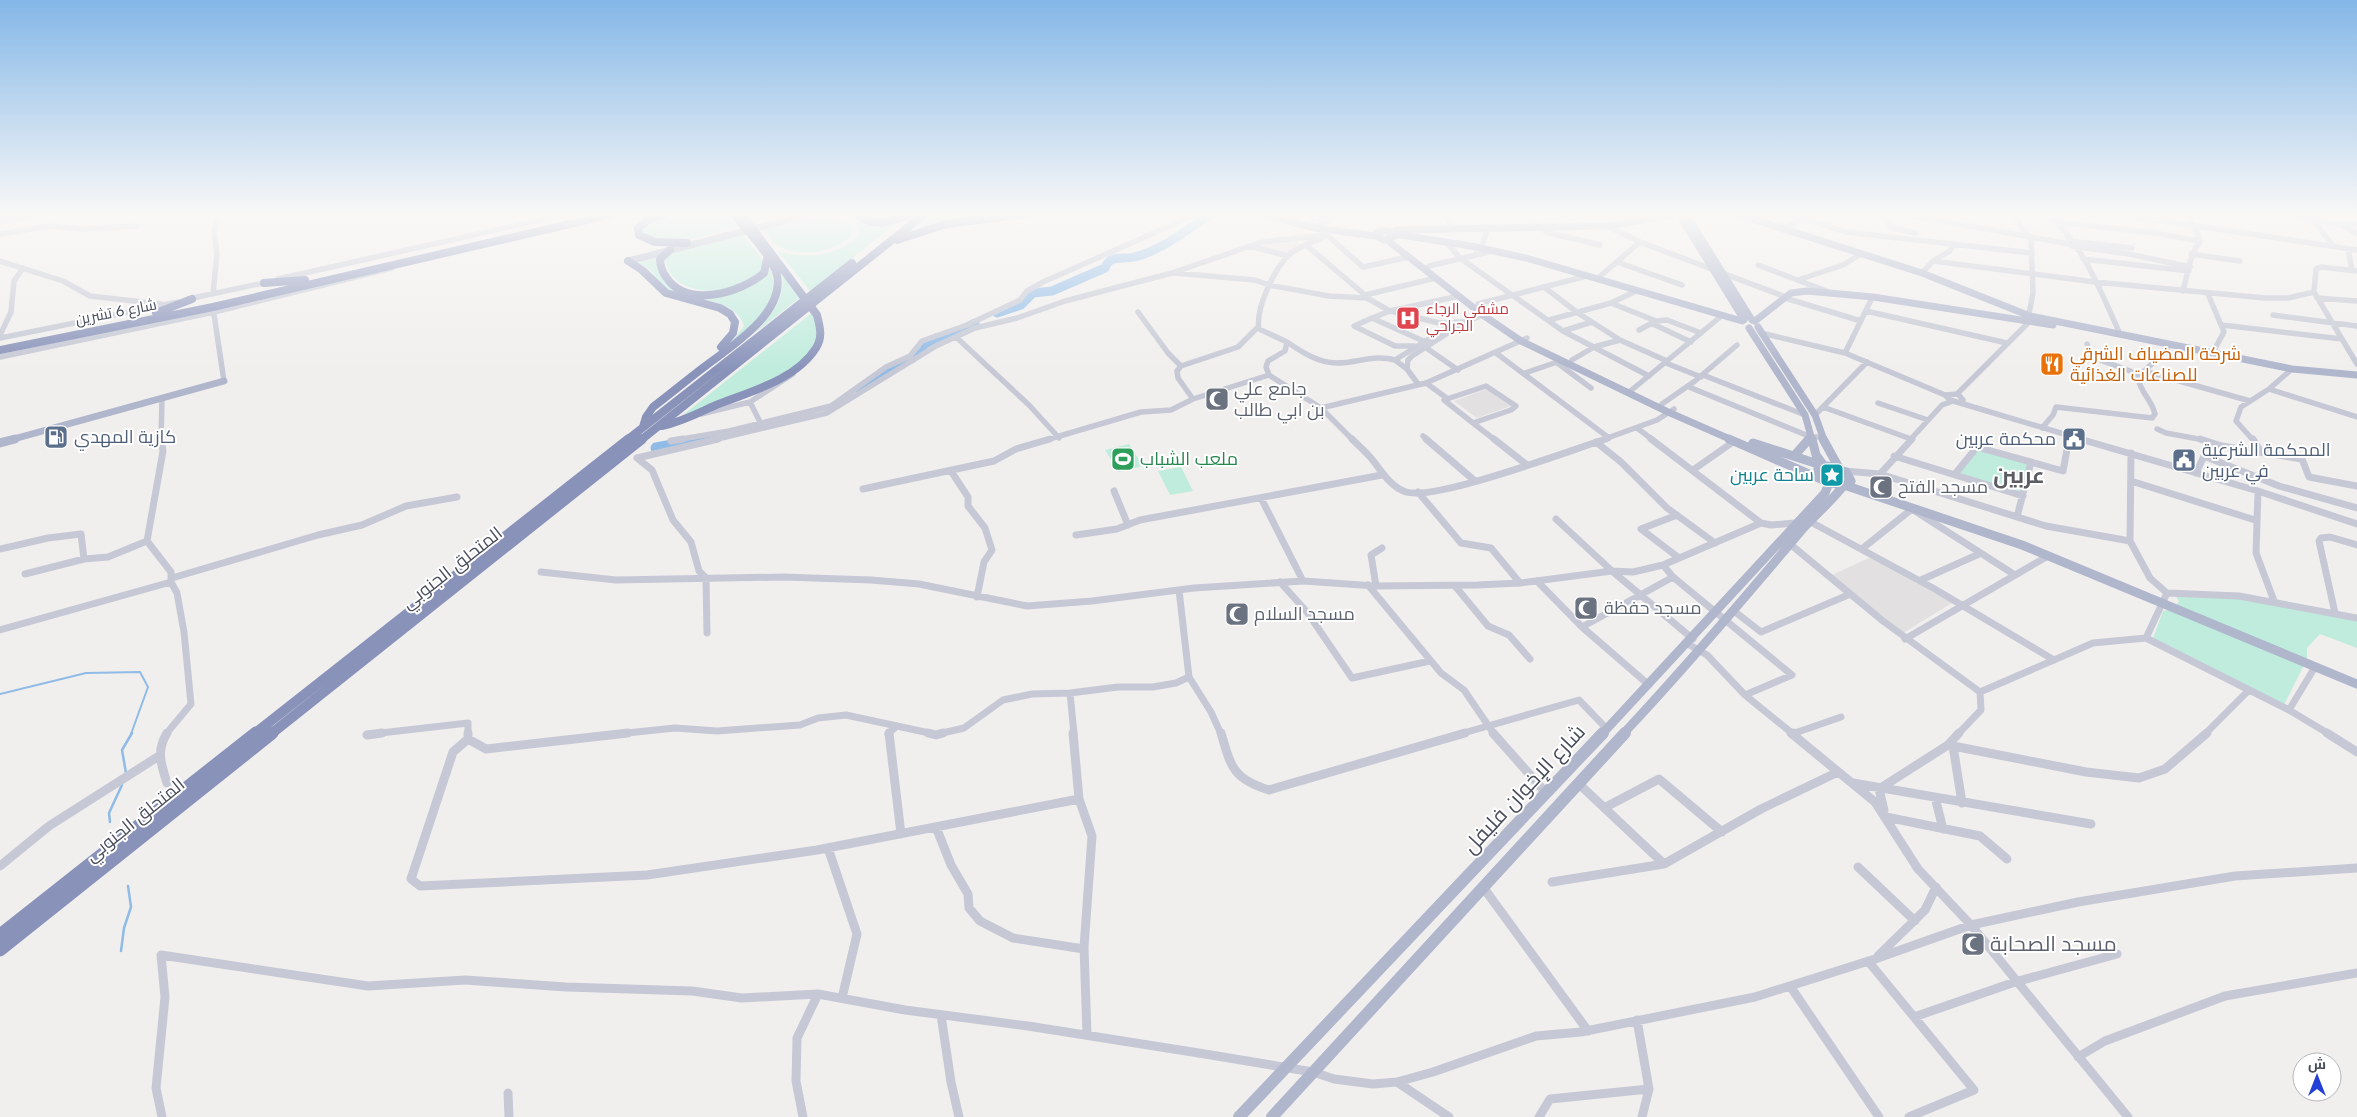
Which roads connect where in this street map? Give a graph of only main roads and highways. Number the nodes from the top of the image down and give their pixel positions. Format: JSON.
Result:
{"nodes":[{"id":1,"x":371,"y":265,"type":"edge"},
{"id":2,"x":397,"y":265,"type":"edge"},
{"id":3,"x":634,"y":265,"type":"edge"},
{"id":4,"x":660,"y":265,"type":"edge"},
{"id":5,"x":766,"y":265,"type":"edge"},
{"id":6,"x":772,"y":265,"type":"edge"},
{"id":7,"x":779,"y":265,"type":"edge"},
{"id":8,"x":854,"y":265,"type":"edge"},
{"id":9,"x":859,"y":265,"type":"edge"},
{"id":10,"x":1419,"y":265,"type":"edge"},
{"id":11,"x":1428,"y":265,"type":"edge"},
{"id":12,"x":1540,"y":265,"type":"edge"},
{"id":13,"x":1550,"y":265,"type":"edge"},
{"id":14,"x":1710,"y":265,"type":"edge"},
{"id":15,"x":1716,"y":265,"type":"edge"},
{"id":16,"x":1897,"y":265,"type":"edge"},
{"id":17,"x":1594,"y":278,"type":"junction"},
{"id":18,"x":306,"y":280,"type":"junction"},
{"id":19,"x":264,"y":283,"type":"road end"},
{"id":20,"x":822,"y":292,"type":"junction"},
{"id":21,"x":192,"y":298,"type":"road end"},
{"id":22,"x":156,"y":313,"type":"junction"},
{"id":23,"x":1750,"y":324,"type":"junction"},
{"id":24,"x":2090,"y":328,"type":"junction"},
{"id":25,"x":1524,"y":340,"type":"junction"},
{"id":26,"x":0,"y":344,"type":"edge"},
{"id":27,"x":0,"y":350,"type":"edge"},
{"id":28,"x":2357,"y":375,"type":"edge"},
{"id":29,"x":691,"y":377,"type":"junction"},
{"id":30,"x":224,"y":382,"type":"road end"},
{"id":31,"x":1631,"y":391,"type":"junction"},
{"id":32,"x":1666,"y":407,"type":"junction"},
{"id":33,"x":649,"y":426,"type":"junction"},
{"id":34,"x":1811,"y":437,"type":"junction"},
{"id":35,"x":0,"y":443,"type":"edge"},
{"id":36,"x":1794,"y":456,"type":"junction"},
{"id":37,"x":1824,"y":466,"type":"junction"},
{"id":38,"x":1842,"y":469,"type":"junction"},
{"id":39,"x":1826,"y":481,"type":"junction"},
{"id":40,"x":1844,"y":485,"type":"junction"},
{"id":41,"x":2357,"y":684,"type":"edge"},
{"id":42,"x":0,"y":935,"type":"edge"},
{"id":43,"x":0,"y":950,"type":"edge"},
{"id":44,"x":1239,"y":1117,"type":"edge"},
{"id":45,"x":1272,"y":1117,"type":"edge"}],
"edges":[{"from":1,"to":18,"type":"highway","name":"شارع 6 تشرين"},
{"from":2,"to":27,"type":"highway","name":"شارع 6 تشرين"},
{"from":3,"to":29,"type":"highway"},
{"from":4,"to":5,"type":"highway"},
{"from":6,"to":29,"type":"highway"},
{"from":7,"to":33,"type":"highway"},
{"from":8,"to":20,"type":"highway","name":"المتحلق الجنوبي"},
{"from":9,"to":20,"type":"highway","name":"المتحلق الجنوبي"},
{"from":10,"to":25,"type":"main road"},
{"from":11,"to":25,"type":"main road"},
{"from":12,"to":17,"type":"main road"},
{"from":13,"to":17,"type":"main road"},
{"from":14,"to":23,"type":"main road"},
{"from":15,"to":23,"type":"main road"},
{"from":16,"to":24,"type":"main road"},
{"from":17,"to":23,"type":"main road"},
{"from":17,"to":23,"type":"main road"},
{"from":18,"to":19,"type":"highway"},
{"from":18,"to":22,"type":"highway","name":"شارع 6 تشرين"},
{"from":20,"to":33,"type":"highway","name":"المتحلق الجنوبي"},
{"from":21,"to":22,"type":"highway"},
{"from":22,"to":26,"type":"highway","name":"شارع 6 تشرين"},
{"from":23,"to":24,"type":"main road"},
{"from":23,"to":34,"type":"main road"},
{"from":23,"to":38,"type":"main road"},
{"from":24,"to":28,"type":"main road"},
{"from":25,"to":31,"type":"main road"},
{"from":25,"to":31,"type":"main road"},
{"from":29,"to":33,"type":"highway"},
{"from":30,"to":35,"type":"main road"},
{"from":31,"to":32,"type":"main road"},
{"from":32,"to":36,"type":"main road"},
{"from":32,"to":39,"type":"main road"},
{"from":33,"to":42,"type":"highway","name":"المتحلق الجنوبي"},
{"from":33,"to":43,"type":"highway","name":"المتحلق الجنوبي"},
{"from":34,"to":36,"type":"main road"},
{"from":34,"to":37,"type":"main road"},
{"from":36,"to":37,"type":"main road"},
{"from":37,"to":38,"type":"main road"},
{"from":37,"to":39,"type":"main road"},
{"from":38,"to":40,"type":"main road"},
{"from":39,"to":40,"type":"main road"},
{"from":39,"to":44,"type":"main road","name":"شارع الإخوان فليفل"},
{"from":40,"to":41,"type":"main road"},
{"from":40,"to":45,"type":"main road","name":"شارع الإخوان فليفل"}]}
